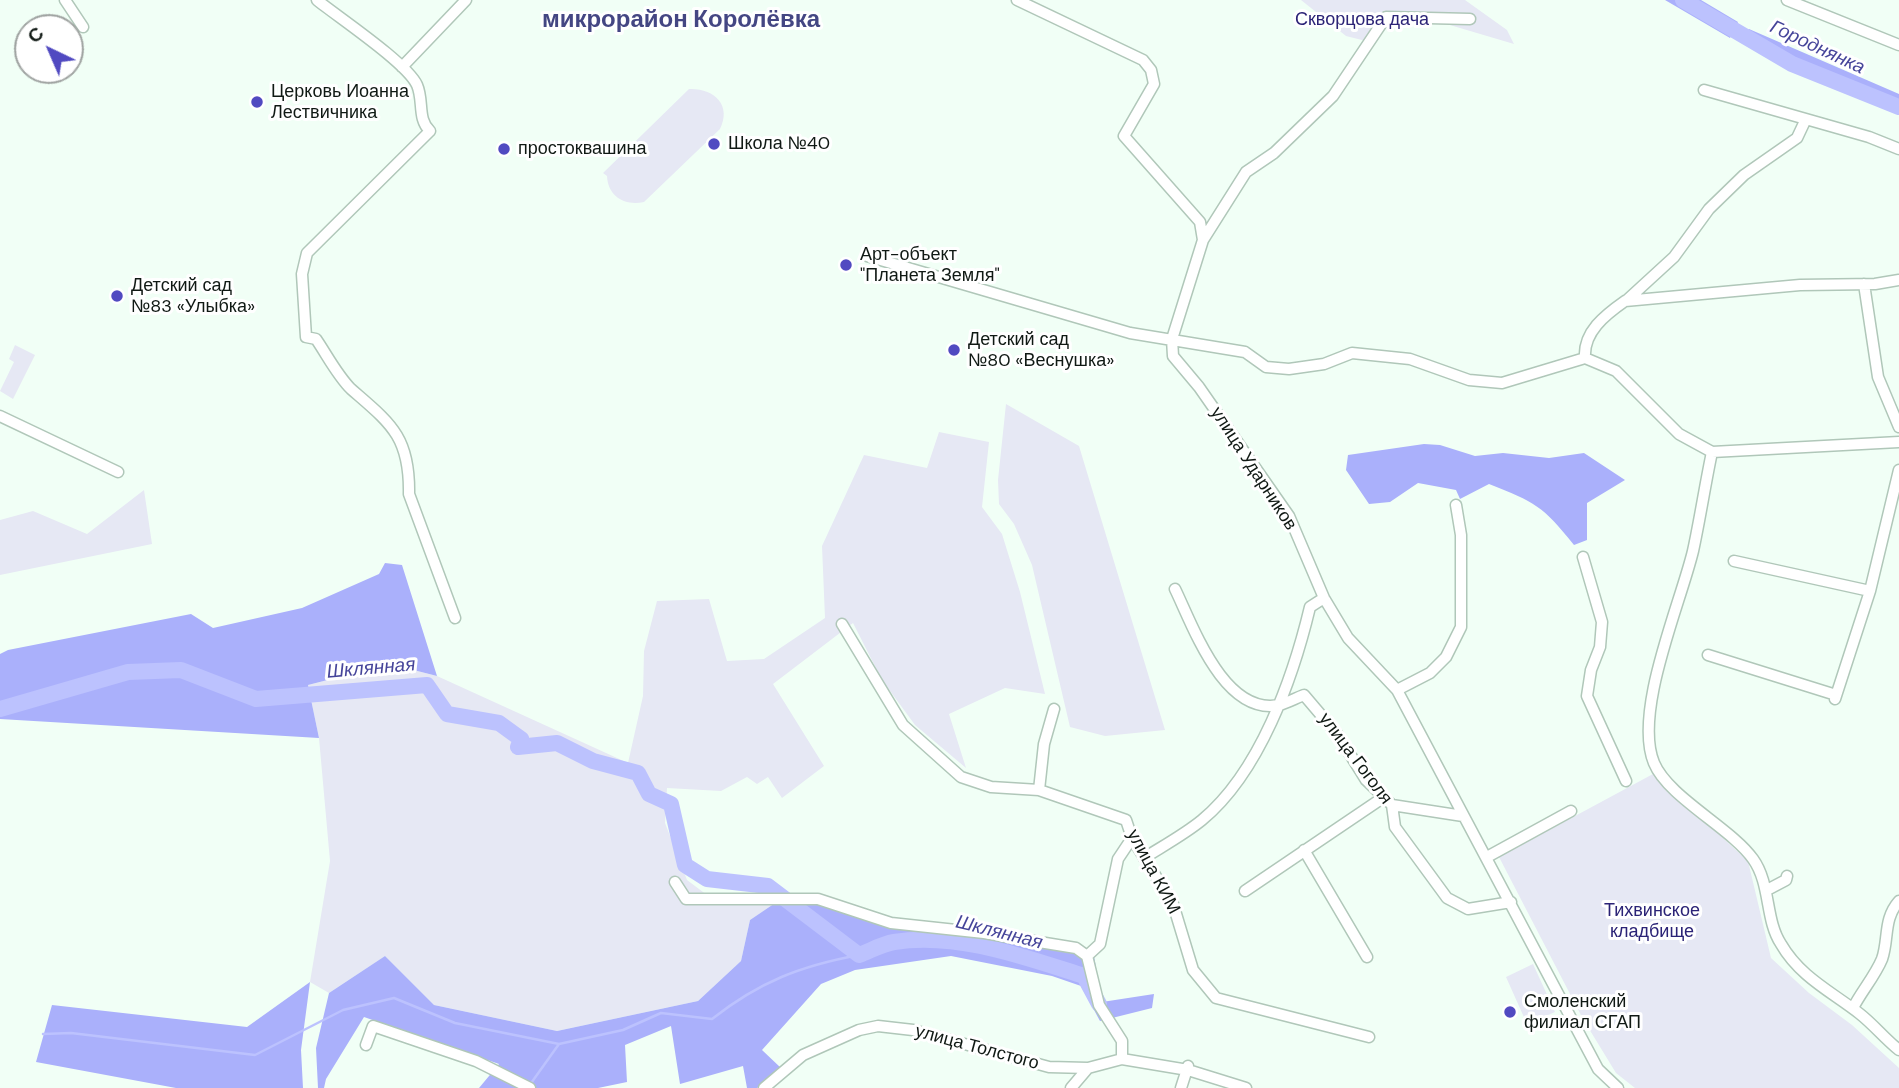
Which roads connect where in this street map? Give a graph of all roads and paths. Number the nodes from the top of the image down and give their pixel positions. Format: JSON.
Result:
{"nodes":[{"id":1,"x":317,"y":0,"type":"edge"},
{"id":2,"x":466,"y":0,"type":"edge"},
{"id":3,"x":1017,"y":0,"type":"edge"},
{"id":4,"x":1787,"y":0,"type":"edge"},
{"id":5,"x":1470,"y":19,"type":"dead end"},
{"id":6,"x":1899,"y":45,"type":"edge"},
{"id":7,"x":402,"y":67,"type":"junction"},
{"id":8,"x":1704,"y":90,"type":"dead end"},
{"id":9,"x":1805,"y":121,"type":"junction"},
{"id":10,"x":1899,"y":149,"type":"edge"},
{"id":11,"x":1203,"y":240,"type":"junction"},
{"id":12,"x":867,"y":256,"type":"dead end"},
{"id":13,"x":1899,"y":280,"type":"edge"},
{"id":14,"x":1864,"y":284,"type":"junction"},
{"id":15,"x":1625,"y":301,"type":"junction"},
{"id":16,"x":1172,"y":340,"type":"junction"},
{"id":17,"x":1585,"y":358,"type":"junction"},
{"id":18,"x":0,"y":416,"type":"edge"},
{"id":19,"x":1899,"y":427,"type":"edge"},
{"id":20,"x":1899,"y":442,"type":"edge"},
{"id":21,"x":1712,"y":452,"type":"junction"},
{"id":22,"x":1899,"y":470,"type":"edge"},
{"id":23,"x":118,"y":472,"type":"dead end"},
{"id":24,"x":1456,"y":505,"type":"dead end"},
{"id":25,"x":1583,"y":557,"type":"dead end"},
{"id":26,"x":1734,"y":561,"type":"dead end"},
{"id":27,"x":1175,"y":589,"type":"dead end"},
{"id":28,"x":1870,"y":591,"type":"junction"},
{"id":29,"x":1324,"y":598,"type":"junction"},
{"id":30,"x":455,"y":618,"type":"dead end"},
{"id":31,"x":842,"y":624,"type":"dead end"},
{"id":32,"x":1708,"y":656,"type":"dead end"},
{"id":33,"x":1397,"y":690,"type":"junction"},
{"id":34,"x":1278,"y":705,"type":"junction"},
{"id":35,"x":1054,"y":709,"type":"dead end"},
{"id":36,"x":1626,"y":780,"type":"dead end"},
{"id":37,"x":1039,"y":790,"type":"junction"},
{"id":38,"x":1384,"y":797,"type":"junction"},
{"id":39,"x":1392,"y":805,"type":"junction"},
{"id":40,"x":1571,"y":811,"type":"dead end"},
{"id":41,"x":1464,"y":816,"type":"junction"},
{"id":42,"x":1132,"y":838,"type":"junction"},
{"id":43,"x":1304,"y":850,"type":"junction"},
{"id":44,"x":1487,"y":857,"type":"junction"},
{"id":45,"x":1144,"y":858,"type":"junction"},
{"id":46,"x":1787,"y":876,"type":"dead end"},
{"id":47,"x":675,"y":882,"type":"dead end"},
{"id":48,"x":1767,"y":890,"type":"junction"},
{"id":49,"x":1245,"y":891,"type":"dead end"},
{"id":50,"x":1899,"y":901,"type":"edge"},
{"id":51,"x":1511,"y":902,"type":"junction"},
{"id":52,"x":1087,"y":956,"type":"junction"},
{"id":53,"x":1367,"y":957,"type":"dead end"},
{"id":54,"x":1853,"y":1008,"type":"junction"},
{"id":55,"x":1369,"y":1037,"type":"dead end"},
{"id":56,"x":366,"y":1045,"type":"dead end"},
{"id":57,"x":1899,"y":1050,"type":"edge"},
{"id":58,"x":1122,"y":1059,"type":"junction"},
{"id":59,"x":1088,"y":1068,"type":"junction"},
{"id":60,"x":1188,"y":1068,"type":"junction"},
{"id":61,"x":526,"y":1086,"type":"edge"},
{"id":62,"x":764,"y":1088,"type":"edge"},
{"id":63,"x":1071,"y":1088,"type":"edge"},
{"id":64,"x":1181,"y":1088,"type":"edge"},
{"id":65,"x":1246,"y":1088,"type":"edge"},
{"id":66,"x":1618,"y":1088,"type":"edge"}],
"edges":[{"from":1,"to":7,"type":"street"},
{"from":2,"to":7,"type":"street"},
{"from":3,"to":11,"type":"street"},
{"from":4,"to":6,"type":"street"},
{"from":5,"to":11,"type":"street"},
{"from":7,"to":30,"type":"street"},
{"from":8,"to":9,"type":"street"},
{"from":9,"to":10,"type":"street"},
{"from":9,"to":15,"type":"street"},
{"from":11,"to":16,"type":"street"},
{"from":12,"to":16,"type":"street"},
{"from":13,"to":14,"type":"street"},
{"from":14,"to":15,"type":"street"},
{"from":14,"to":19,"type":"street"},
{"from":15,"to":17,"type":"street"},
{"from":16,"to":17,"type":"street"},
{"from":16,"to":29,"type":"street","name":"улица Ударников"},
{"from":17,"to":21,"type":"street"},
{"from":18,"to":23,"type":"street"},
{"from":20,"to":21,"type":"street"},
{"from":21,"to":48,"type":"street"},
{"from":22,"to":28,"type":"street"},
{"from":24,"to":33,"type":"street"},
{"from":25,"to":36,"type":"street"},
{"from":26,"to":28,"type":"street"},
{"from":27,"to":34,"type":"street"},
{"from":28,"to":32,"type":"street"},
{"from":29,"to":33,"type":"street","name":"улица Ударников"},
{"from":29,"to":34,"type":"street"},
{"from":31,"to":37,"type":"street","name":"улица КИМ"},
{"from":33,"to":41,"type":"street","name":"улица Ударников"},
{"from":34,"to":38,"type":"street","name":"улица Гоголя"},
{"from":34,"to":45,"type":"street"},
{"from":35,"to":37,"type":"street"},
{"from":37,"to":42,"type":"street","name":"улица КИМ"},
{"from":38,"to":39,"type":"street","name":"улица Гоголя"},
{"from":38,"to":43,"type":"street"},
{"from":39,"to":41,"type":"street"},
{"from":39,"to":51,"type":"street","name":"улица Гоголя"},
{"from":40,"to":44,"type":"street"},
{"from":41,"to":44,"type":"street","name":"улица Ударников"},
{"from":42,"to":45,"type":"street","name":"улица КИМ"},
{"from":42,"to":52,"type":"street"},
{"from":43,"to":49,"type":"street"},
{"from":43,"to":53,"type":"street"},
{"from":44,"to":51,"type":"street","name":"улица Ударников"},
{"from":45,"to":55,"type":"street","name":"улица КИМ"},
{"from":46,"to":48,"type":"street"},
{"from":47,"to":52,"type":"street"},
{"from":48,"to":54,"type":"street"},
{"from":50,"to":54,"type":"street"},
{"from":51,"to":66,"type":"street","name":"улица Ударников"},
{"from":52,"to":58,"type":"street"},
{"from":54,"to":57,"type":"street"},
{"from":56,"to":61,"type":"street"},
{"from":58,"to":59,"type":"street","name":"улица Толстого"},
{"from":58,"to":60,"type":"street","name":"улица Толстого"},
{"from":59,"to":62,"type":"street","name":"улица Толстого"},
{"from":59,"to":63,"type":"street"},
{"from":60,"to":64,"type":"street"},
{"from":60,"to":65,"type":"street","name":"улица Толстого"}]}
